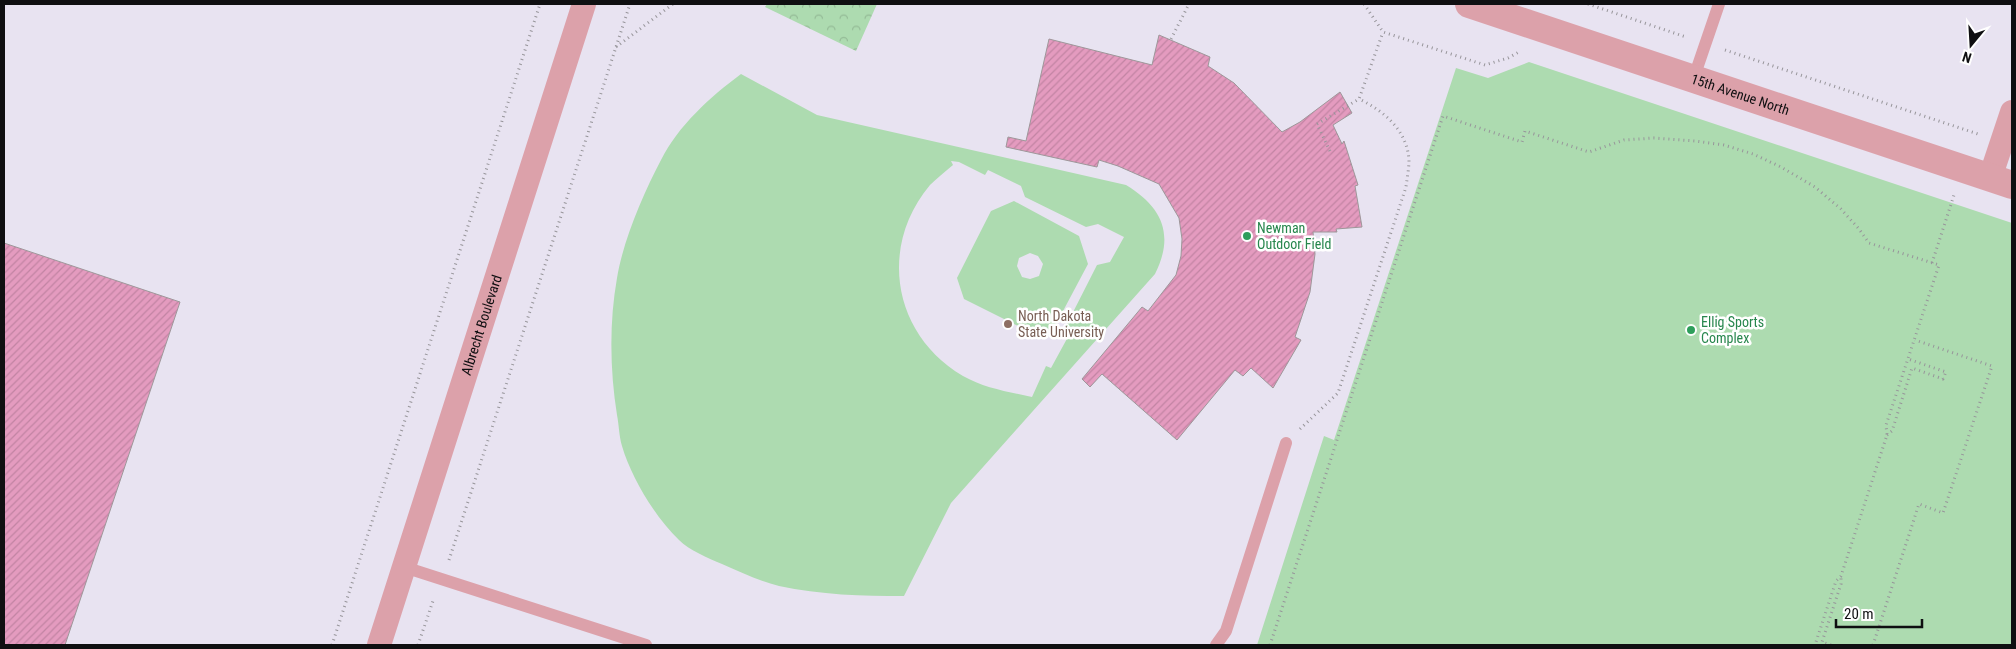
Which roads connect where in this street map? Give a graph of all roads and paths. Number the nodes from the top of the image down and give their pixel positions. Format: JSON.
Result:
{"nodes":[{"id":1,"x":540,"y":4,"type":"edge"},
{"id":2,"x":584,"y":4,"type":"edge"},
{"id":3,"x":630,"y":4,"type":"edge"},
{"id":4,"x":673,"y":4,"type":"edge"},
{"id":5,"x":1189,"y":4,"type":"edge"},
{"id":6,"x":1469,"y":4,"type":"edge"},
{"id":7,"x":1588,"y":4,"type":"edge"},
{"id":8,"x":1719,"y":4,"type":"edge"},
{"id":9,"x":1383,"y":32,"type":"dead end"},
{"id":10,"x":1171,"y":39,"type":"dead end"},
{"id":11,"x":1705,"y":43,"type":"junction"},
{"id":12,"x":616,"y":48,"type":"junction"},
{"id":13,"x":1693,"y":80,"type":"junction"},
{"id":14,"x":1359,"y":99,"type":"junction"},
{"id":15,"x":2012,"y":112,"type":"edge"},
{"id":16,"x":2002,"y":142,"type":"junction"},
{"id":17,"x":1330,"y":151,"type":"dead end"},
{"id":18,"x":2001,"y":182,"type":"edge"},
{"id":19,"x":1956,"y":190,"type":"dead end"},
{"id":20,"x":1932,"y":263,"type":"junction"},
{"id":21,"x":1914,"y":340,"type":"junction"},
{"id":22,"x":1908,"y":359,"type":"junction"},
{"id":23,"x":1886,"y":435,"type":"junction"},
{"id":24,"x":1286,"y":443,"type":"joint"},
{"id":25,"x":404,"y":568,"type":"junction"},
{"id":26,"x":1841,"y":576,"type":"junction"},
{"id":27,"x":442,"y":580,"type":"junction"},
{"id":28,"x":332,"y":645,"type":"edge"},
{"id":29,"x":379,"y":645,"type":"edge"},
{"id":30,"x":418,"y":645,"type":"edge"},
{"id":31,"x":646,"y":645,"type":"edge"},
{"id":32,"x":1216,"y":645,"type":"edge"},
{"id":33,"x":1270,"y":645,"type":"edge"},
{"id":34,"x":1815,"y":645,"type":"edge"},
{"id":35,"x":1831,"y":645,"type":"edge"},
{"id":36,"x":1873,"y":645,"type":"edge"}],
"edges":[{"from":1,"to":28,"type":"path"},
{"from":2,"to":25,"type":"street","name":"Albrecht Boulevard"},
{"from":3,"to":12,"type":"path"},
{"from":4,"to":12,"type":"path"},
{"from":5,"to":10,"type":"path"},
{"from":6,"to":13,"type":"street","name":"15th Avenue North"},
{"from":7,"to":11,"type":"path"},
{"from":8,"to":11,"type":"lane"},
{"from":9,"to":14,"type":"path"},
{"from":11,"to":13,"type":"lane"},
{"from":11,"to":16,"type":"path"},
{"from":12,"to":27,"type":"path"},
{"from":13,"to":18,"type":"street","name":"15th Avenue North"},
{"from":14,"to":17,"type":"path"},
{"from":14,"to":24,"type":"path"},
{"from":15,"to":16,"type":"street"},
{"from":16,"to":18,"type":"street"},
{"from":19,"to":20,"type":"path"},
{"from":20,"to":21,"type":"path"},
{"from":20,"to":33,"type":"path"},
{"from":21,"to":22,"type":"path"},
{"from":21,"to":36,"type":"path"},
{"from":22,"to":23,"type":"path"},
{"from":22,"to":23,"type":"path"},
{"from":23,"to":26,"type":"path"},
{"from":24,"to":32,"type":"lane"},
{"from":25,"to":27,"type":"lane"},
{"from":25,"to":29,"type":"street","name":"Albrecht Boulevard"},
{"from":26,"to":34,"type":"path"},
{"from":26,"to":35,"type":"path"},
{"from":27,"to":30,"type":"path"},
{"from":27,"to":31,"type":"lane"}]}
